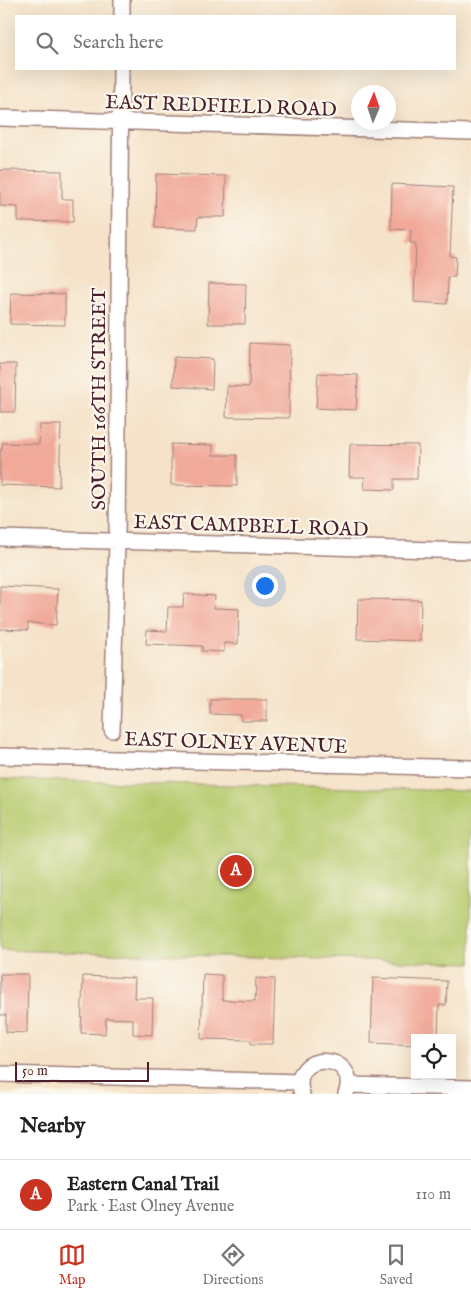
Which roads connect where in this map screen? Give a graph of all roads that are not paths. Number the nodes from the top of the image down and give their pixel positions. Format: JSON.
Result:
{"nodes":[{"id":1,"x":122,"y":0,"type":"edge"},
{"id":2,"x":122,"y":15,"type":"edge"},
{"id":3,"x":121,"y":70,"type":"edge"},
{"id":4,"x":0,"y":118,"type":"edge"},
{"id":5,"x":120,"y":121,"type":"junction"},
{"id":6,"x":471,"y":132,"type":"edge"},
{"id":7,"x":0,"y":538,"type":"edge"},
{"id":8,"x":117,"y":541,"type":"junction"},
{"id":9,"x":471,"y":551,"type":"edge"},
{"id":10,"x":112,"y":730,"type":"dead end"},
{"id":11,"x":0,"y":756,"type":"edge"},
{"id":12,"x":471,"y":768,"type":"edge"},
{"id":13,"x":0,"y":1074,"type":"edge"},
{"id":14,"x":301,"y":1088,"type":"edge"},
{"id":15,"x":471,"y":1088,"type":"edge"},
{"id":16,"x":347,"y":1089,"type":"edge"}],
"edges":[{"from":1,"to":2,"type":"street"},
{"from":3,"to":5,"type":"street","name":"SOUTH 166TH STREET"},
{"from":4,"to":5,"type":"street","name":"EAST REDFIELD ROAD"},
{"from":5,"to":6,"type":"street","name":"EAST REDFIELD ROAD"},
{"from":5,"to":8,"type":"street","name":"SOUTH 166TH STREET"},
{"from":7,"to":8,"type":"street","name":"EAST CAMPBELL ROAD"},
{"from":8,"to":9,"type":"street","name":"EAST CAMPBELL ROAD"},
{"from":8,"to":10,"type":"street","name":"SOUTH 166TH STREET"},
{"from":11,"to":12,"type":"street","name":"EAST OLNEY AVENUE"},
{"from":13,"to":14,"type":"street"},
{"from":14,"to":16,"type":"street"},
{"from":15,"to":16,"type":"street"}]}
